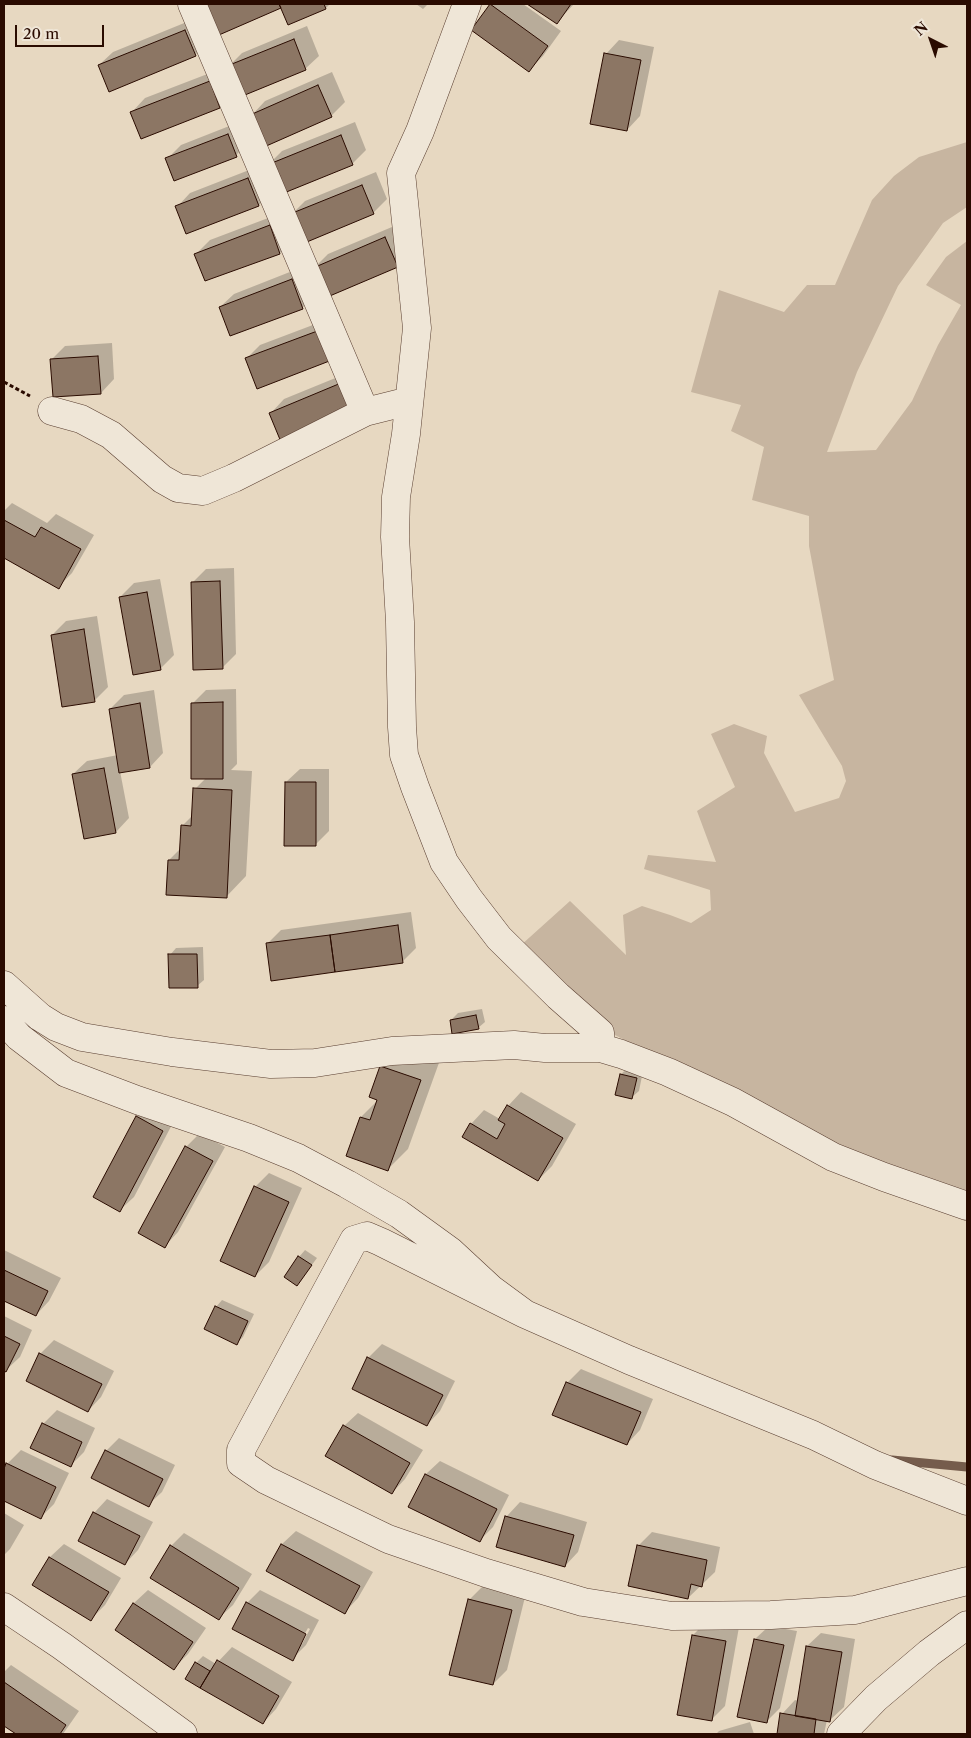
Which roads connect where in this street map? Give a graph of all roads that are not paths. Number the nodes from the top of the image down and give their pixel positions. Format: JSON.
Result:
{"nodes":[{"id":1,"x":192,"y":4,"type":"edge"},
{"id":2,"x":467,"y":4,"type":"edge"},
{"id":3,"x":408,"y":401,"type":"junction"},
{"id":4,"x":52,"y":410,"type":"dead end"},
{"id":5,"x":365,"y":412,"type":"junction"},
{"id":6,"x":4,"y":985,"type":"edge"},
{"id":7,"x":4,"y":1020,"type":"edge"},
{"id":8,"x":601,"y":1048,"type":"junction"},
{"id":9,"x":967,"y":1206,"type":"edge"},
{"id":10,"x":525,"y":1314,"type":"junction"},
{"id":11,"x":967,"y":1501,"type":"edge"},
{"id":12,"x":967,"y":1581,"type":"edge"},
{"id":13,"x":4,"y":1607,"type":"edge"},
{"id":14,"x":967,"y":1625,"type":"edge"},
{"id":15,"x":183,"y":1734,"type":"edge"},
{"id":16,"x":841,"y":1734,"type":"edge"}],
"edges":[{"from":1,"to":5,"type":"street"},
{"from":2,"to":3,"type":"street"},
{"from":3,"to":5,"type":"street"},
{"from":3,"to":8,"type":"street"},
{"from":4,"to":5,"type":"street"},
{"from":6,"to":8,"type":"street"},
{"from":7,"to":10,"type":"street"},
{"from":8,"to":9,"type":"street"},
{"from":10,"to":11,"type":"street"},
{"from":10,"to":12,"type":"street"},
{"from":13,"to":15,"type":"street"},
{"from":14,"to":16,"type":"street"}]}
